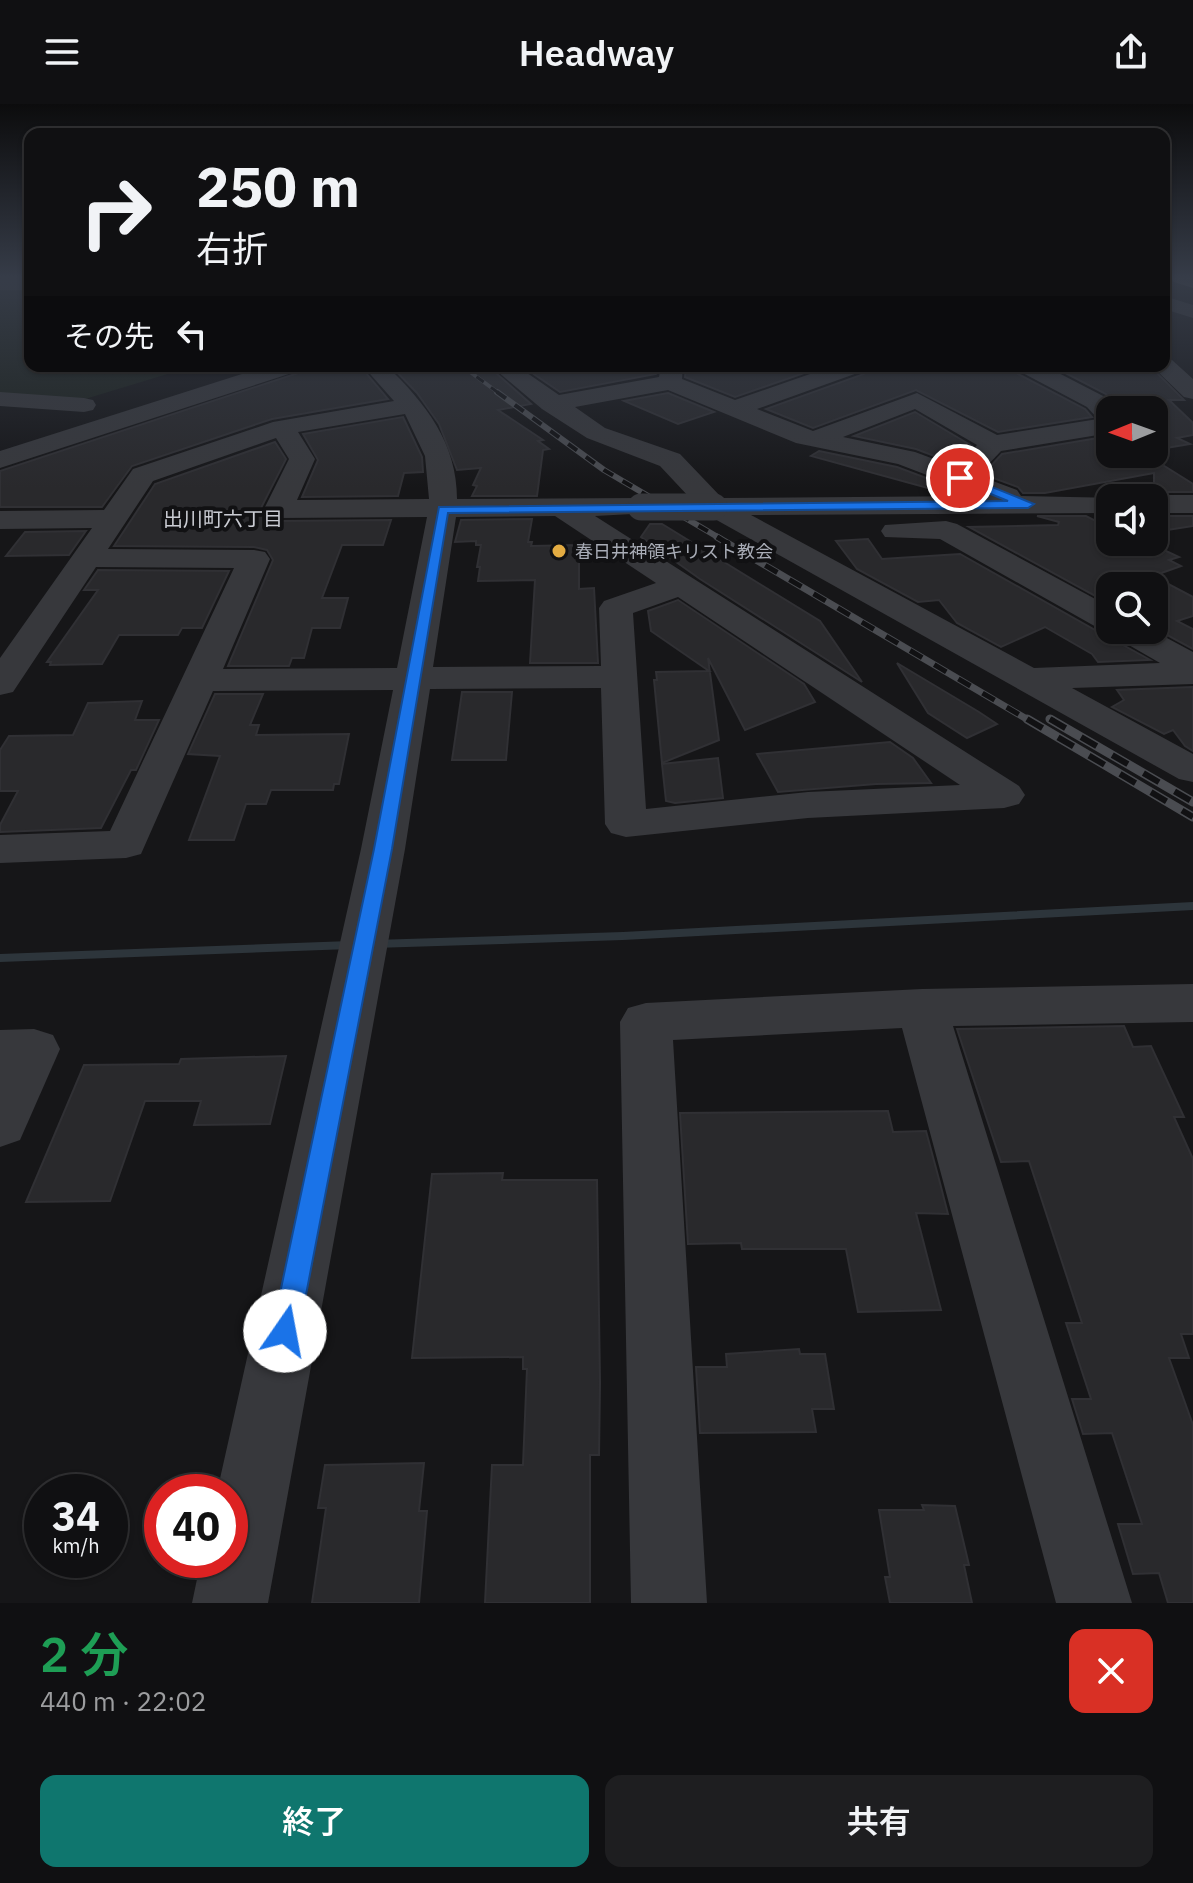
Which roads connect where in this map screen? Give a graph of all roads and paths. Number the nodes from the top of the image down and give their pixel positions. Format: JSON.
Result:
{"nodes":[{"id":1,"x":1193,"y":364,"type":"edge"},
{"id":2,"x":1170,"y":365,"type":"edge"},
{"id":3,"x":1170,"y":371,"type":"edge"},
{"id":4,"x":271,"y":372,"type":"edge"},
{"id":5,"x":380,"y":372,"type":"edge"},
{"id":6,"x":510,"y":372,"type":"edge"},
{"id":7,"x":838,"y":372,"type":"edge"},
{"id":8,"x":1038,"y":372,"type":"edge"},
{"id":9,"x":671,"y":374,"type":"edge"},
{"id":10,"x":1193,"y":392,"type":"edge"},
{"id":11,"x":113,"y":397,"type":"dead end"},
{"id":12,"x":0,"y":399,"type":"edge"},
{"id":13,"x":1096,"y":402,"type":"edge"},
{"id":14,"x":551,"y":404,"type":"junction"},
{"id":15,"x":84,"y":405,"type":"junction"},
{"id":16,"x":411,"y":406,"type":"junction"},
{"id":17,"x":735,"y":408,"type":"junction"},
{"id":18,"x":28,"y":425,"type":"dead end"},
{"id":19,"x":282,"y":427,"type":"junction"},
{"id":20,"x":1096,"y":427,"type":"edge"},
{"id":21,"x":815,"y":439,"type":"junction"},
{"id":22,"x":993,"y":444,"type":"junction"},
{"id":23,"x":0,"y":460,"type":"edge"},
{"id":24,"x":960,"y":478,"type":"junction"},
{"id":25,"x":1028,"y":504,"type":"junction"},
{"id":26,"x":1096,"y":504,"type":"edge"},
{"id":27,"x":1168,"y":504,"type":"edge"},
{"id":28,"x":1193,"y":504,"type":"edge"},
{"id":29,"x":714,"y":507,"type":"junction"},
{"id":30,"x":443,"y":509,"type":"junction"},
{"id":31,"x":564,"y":509,"type":"junction"},
{"id":32,"x":111,"y":519,"type":"junction"},
{"id":33,"x":0,"y":520,"type":"edge"},
{"id":34,"x":760,"y":532,"type":"junction"},
{"id":35,"x":84,"y":558,"type":"junction"},
{"id":36,"x":679,"y":586,"type":"junction"},
{"id":37,"x":1096,"y":613,"type":"edge"},
{"id":38,"x":1152,"y":644,"type":"edge"},
{"id":39,"x":1193,"y":667,"type":"edge"},
{"id":40,"x":1193,"y":673,"type":"edge"},
{"id":41,"x":617,"y":677,"type":"junction"},
{"id":42,"x":1029,"y":679,"type":"junction"},
{"id":43,"x":200,"y":680,"type":"junction"},
{"id":44,"x":412,"y":680,"type":"junction"},
{"id":45,"x":0,"y":684,"type":"edge"},
{"id":46,"x":1193,"y":770,"type":"edge"},
{"id":47,"x":0,"y":849,"type":"edge"},
{"id":48,"x":1193,"y":1003,"type":"edge"},
{"id":49,"x":922,"y":1008,"type":"junction"},
{"id":50,"x":0,"y":1050,"type":"edge"},
{"id":51,"x":0,"y":1124,"type":"edge"},
{"id":52,"x":230,"y":1603,"type":"edge"},
{"id":53,"x":669,"y":1603,"type":"edge"},
{"id":54,"x":1094,"y":1603,"type":"edge"}],
"edges":[{"from":1,"to":2,"type":"street"},
{"from":3,"to":10,"type":"street"},
{"from":4,"to":23,"type":"street"},
{"from":5,"to":16,"type":"street"},
{"from":6,"to":14,"type":"street"},
{"from":7,"to":17,"type":"street"},
{"from":8,"to":13,"type":"street"},
{"from":9,"to":14,"type":"street"},
{"from":9,"to":17,"type":"street"},
{"from":11,"to":15,"type":"street"},
{"from":12,"to":15,"type":"street"},
{"from":14,"to":29,"type":"street"},
{"from":15,"to":18,"type":"street"},
{"from":16,"to":19,"type":"street"},
{"from":16,"to":30,"type":"street"},
{"from":17,"to":21,"type":"street"},
{"from":19,"to":30,"type":"street"},
{"from":19,"to":32,"type":"street"},
{"from":20,"to":22,"type":"street"},
{"from":21,"to":22,"type":"street"},
{"from":21,"to":24,"type":"street"},
{"from":22,"to":24,"type":"street"},
{"from":24,"to":25,"type":"street"},
{"from":25,"to":26,"type":"street"},
{"from":25,"to":29,"type":"street"},
{"from":27,"to":28,"type":"street"},
{"from":29,"to":31,"type":"street","bridge":true},
{"from":29,"to":34,"type":"street"},
{"from":30,"to":31,"type":"street"},
{"from":30,"to":44,"type":"street"},
{"from":31,"to":36,"type":"street"},
{"from":32,"to":33,"type":"street"},
{"from":32,"to":35,"type":"street"},
{"from":34,"to":37,"type":"street"},
{"from":34,"to":42,"type":"street"},
{"from":35,"to":43,"type":"street"},
{"from":35,"to":45,"type":"street"},
{"from":36,"to":41,"type":"street"},
{"from":36,"to":41,"type":"street"},
{"from":38,"to":39,"type":"street"},
{"from":40,"to":42,"type":"street"},
{"from":41,"to":44,"type":"street"},
{"from":42,"to":46,"type":"street"},
{"from":43,"to":44,"type":"street"},
{"from":43,"to":47,"type":"street"},
{"from":44,"to":52,"type":"street"},
{"from":48,"to":49,"type":"street"},
{"from":49,"to":53,"type":"street"},
{"from":49,"to":54,"type":"street"},
{"from":50,"to":51,"type":"street"}]}
